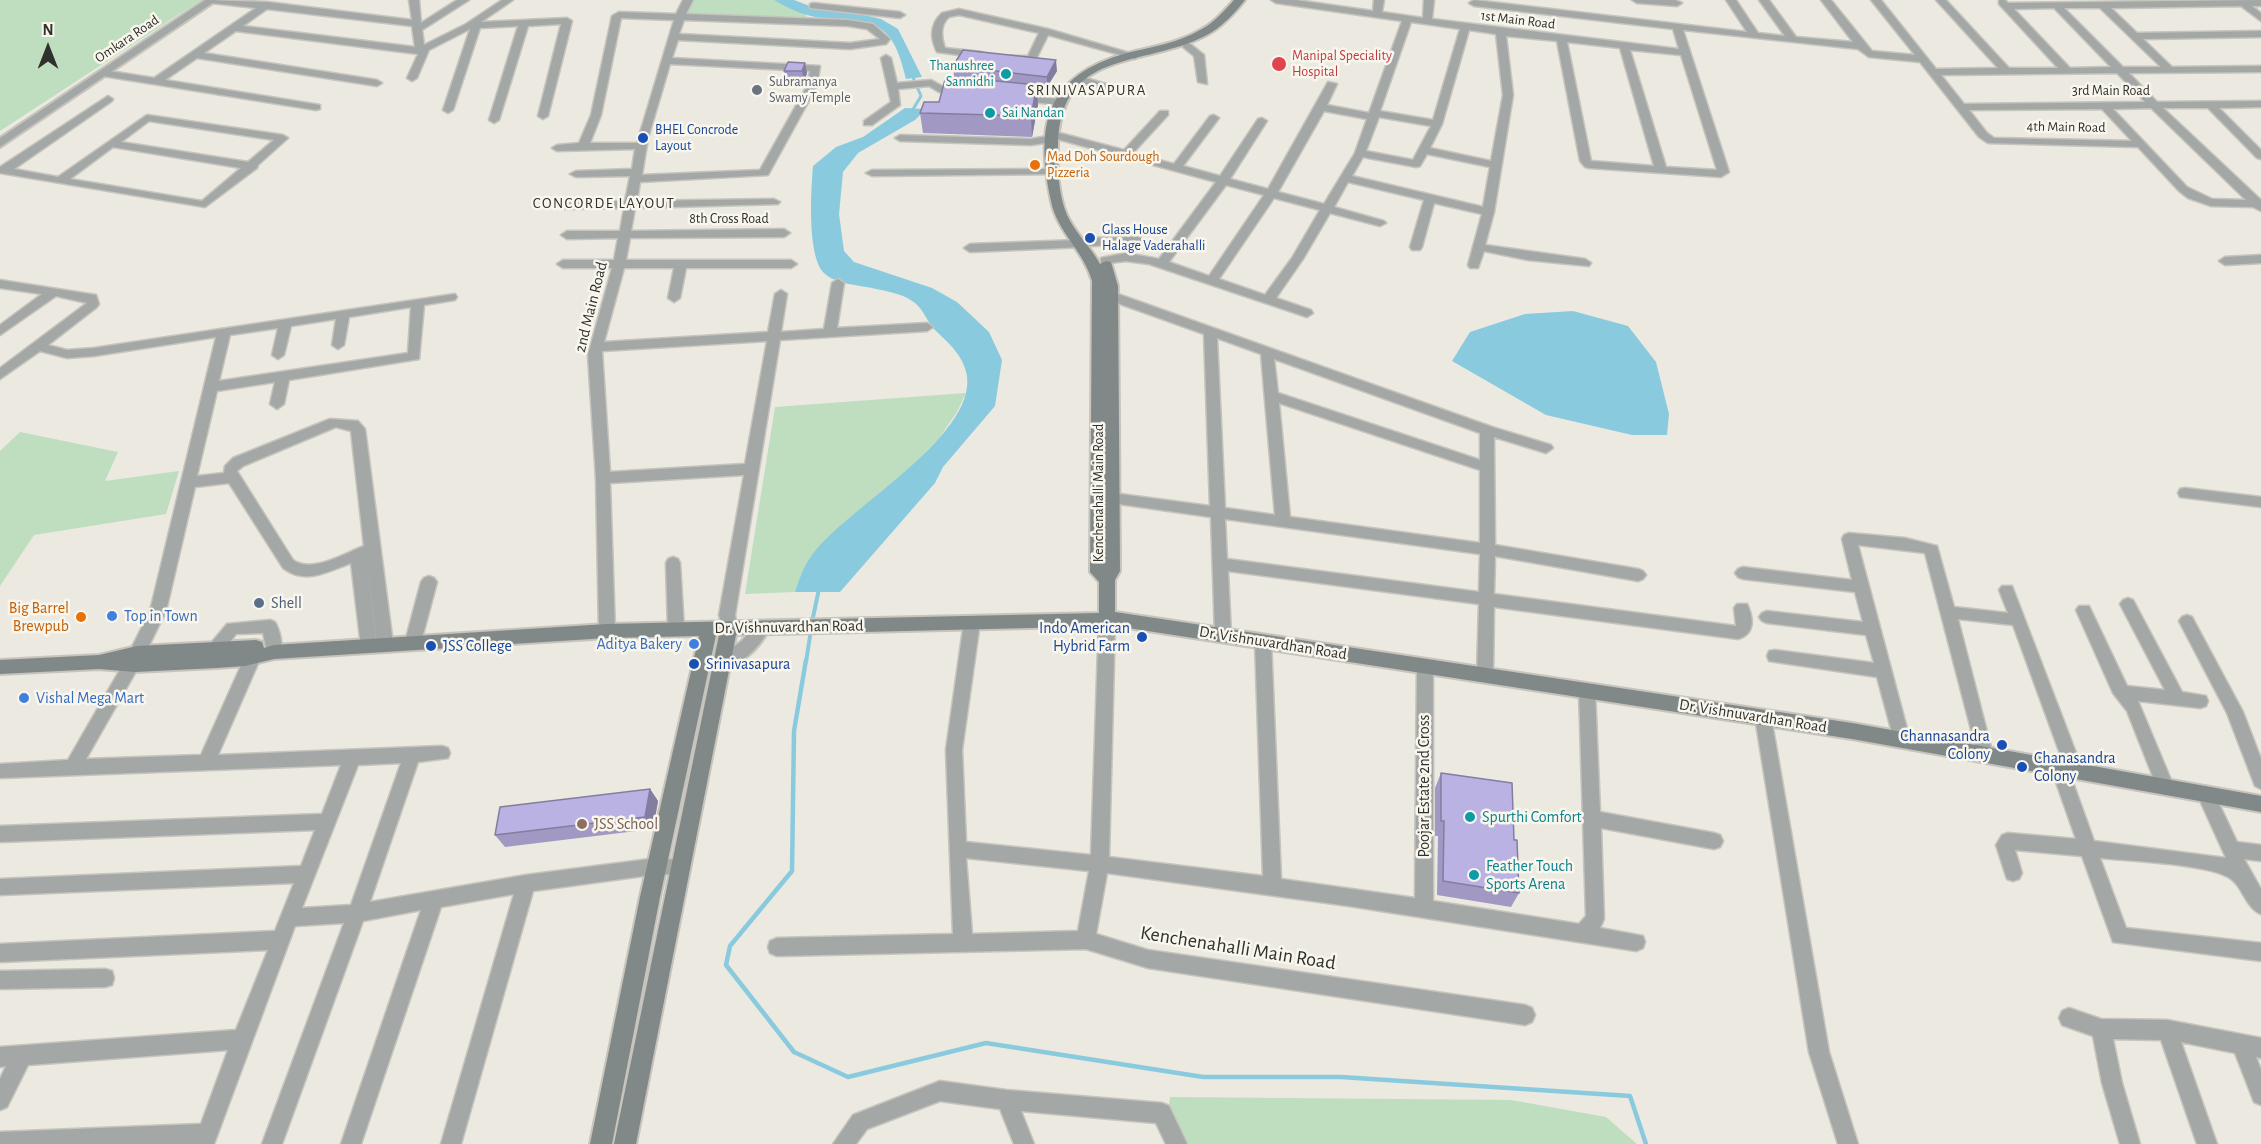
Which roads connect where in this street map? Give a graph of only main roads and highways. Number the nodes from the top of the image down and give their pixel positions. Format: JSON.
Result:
{"nodes":[{"id":1,"x":1240,"y":0,"type":"edge"},
{"id":2,"x":1250,"y":0,"type":"edge"},
{"id":3,"x":1056,"y":137,"type":"junction"},
{"id":4,"x":1085,"y":243,"type":"junction"},
{"id":5,"x":1105,"y":295,"type":"junction"},
{"id":6,"x":1107,"y":580,"type":"junction"},
{"id":7,"x":1107,"y":619,"type":"junction"},
{"id":8,"x":722,"y":625,"type":"junction"},
{"id":9,"x":254,"y":653,"type":"junction"},
{"id":10,"x":134,"y":660,"type":"junction"},
{"id":11,"x":0,"y":667,"type":"edge"},
{"id":12,"x":2261,"y":804,"type":"edge"},
{"id":13,"x":601,"y":1144,"type":"edge"},
{"id":14,"x":626,"y":1144,"type":"edge"}],
"edges":[{"from":1,"to":3,"type":"main road","name":"Kenchenahalli Main Road"},
{"from":2,"to":3,"type":"main road","name":"Kenchenahalli Main Road"},
{"from":3,"to":4,"type":"main road","name":"Kenchenahalli Main Road"},
{"from":3,"to":4,"type":"main road","name":"Kenchenahalli Main Road"},
{"from":4,"to":5,"type":"main road","name":"Kenchenahalli Main Road"},
{"from":4,"to":5,"type":"main road","name":"Kenchenahalli Main Road"},
{"from":5,"to":6,"type":"main road","name":"Kenchenahalli Main Road"},
{"from":5,"to":6,"type":"main road","name":"Kenchenahalli Main Road"},
{"from":6,"to":7,"type":"main road"},
{"from":7,"to":8,"type":"main road","name":"Dr. Vishnuvardhan Road"},
{"from":7,"to":12,"type":"main road","name":"Dr. Vishnuvardhan Road"},
{"from":8,"to":9,"type":"main road","name":"Dr. Vishnuvardhan Road"},
{"from":8,"to":13,"type":"main road"},
{"from":8,"to":14,"type":"main road"},
{"from":9,"to":10,"type":"main road","name":"Dr. Vishnuvardhan Road"},
{"from":9,"to":10,"type":"main road","name":"Dr. Vishnuvardhan Road"},
{"from":10,"to":11,"type":"main road","name":"Dr. Vishnuvardhan Road"}]}
